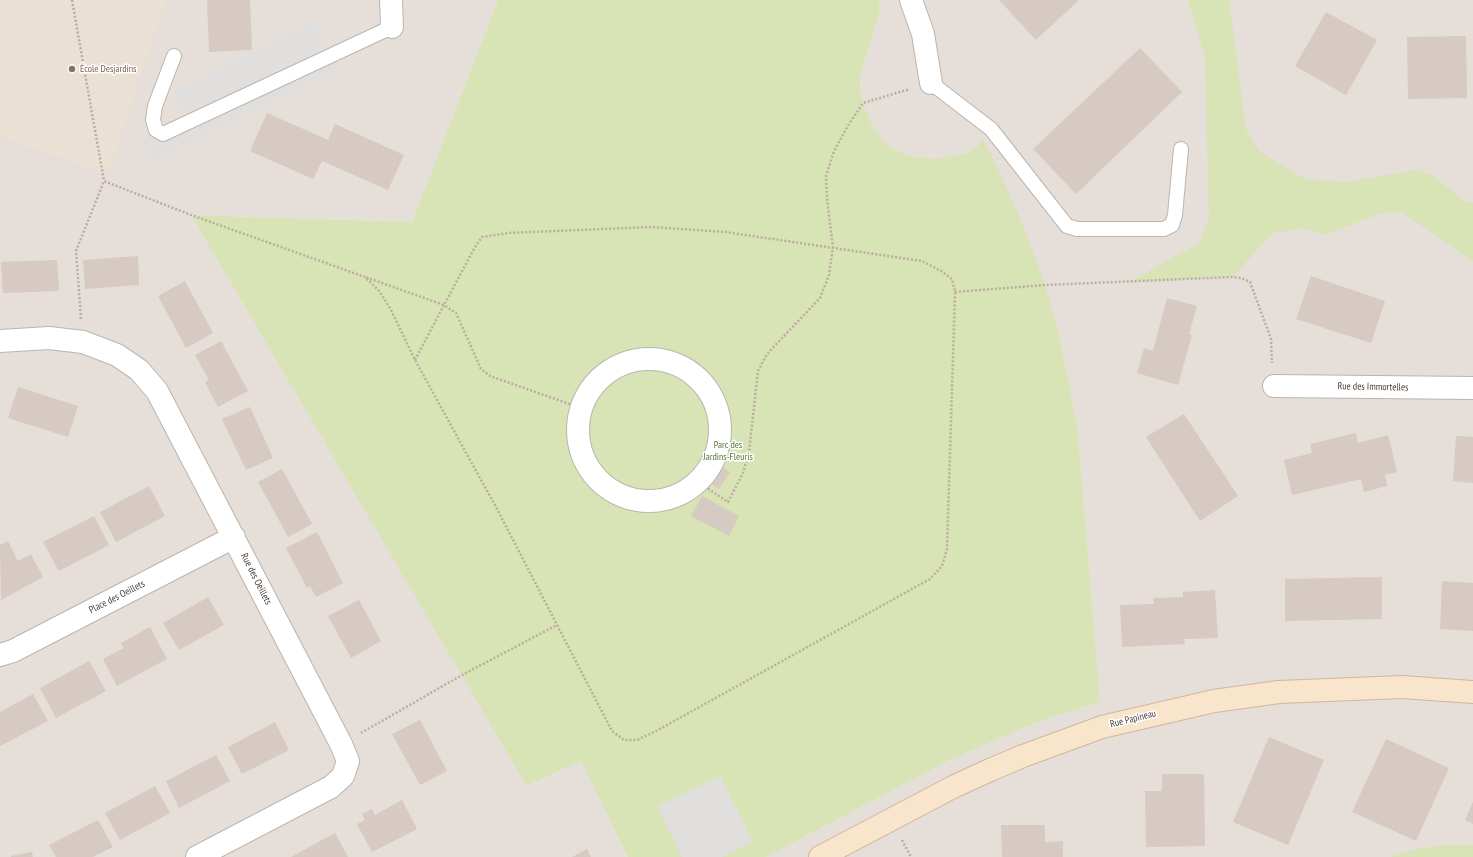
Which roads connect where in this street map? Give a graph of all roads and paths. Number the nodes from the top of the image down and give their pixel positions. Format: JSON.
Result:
{"nodes":[{"id":1,"x":72,"y":0,"type":"edge"},
{"id":2,"x":391,"y":0,"type":"edge"},
{"id":3,"x":911,"y":0,"type":"edge"},
{"id":4,"x":392,"y":27,"type":"joint"},
{"id":5,"x":174,"y":56,"type":"dead end"},
{"id":6,"x":931,"y":83,"type":"junction"},
{"id":7,"x":1181,"y":149,"type":"dead end"},
{"id":8,"x":104,"y":181,"type":"junction"},
{"id":9,"x":833,"y":247,"type":"junction"},
{"id":10,"x":366,"y":277,"type":"junction"},
{"id":11,"x":955,"y":292,"type":"junction"},
{"id":12,"x":444,"y":305,"type":"junction"},
{"id":13,"x":0,"y":341,"type":"edge"},
{"id":14,"x":83,"y":342,"type":"junction"},
{"id":15,"x":415,"y":360,"type":"junction"},
{"id":16,"x":1274,"y":386,"type":"joint"},
{"id":17,"x":1473,"y":388,"type":"edge"},
{"id":18,"x":581,"y":408,"type":"junction"},
{"id":19,"x":698,"y":482,"type":"junction"},
{"id":20,"x":234,"y":537,"type":"junction"},
{"id":21,"x":557,"y":625,"type":"junction"},
{"id":22,"x":0,"y":654,"type":"edge"},
{"id":23,"x":1473,"y":692,"type":"edge"},
{"id":24,"x":341,"y":744,"type":"junction"},
{"id":25,"x":197,"y":857,"type":"edge"},
{"id":26,"x":820,"y":857,"type":"edge"}],
"edges":[{"from":1,"to":8,"type":"path"},
{"from":2,"to":4,"type":"street"},
{"from":3,"to":6,"type":"street"},
{"from":4,"to":5,"type":"lane"},
{"from":6,"to":7,"type":"lane"},
{"from":6,"to":9,"type":"path"},
{"from":8,"to":10,"type":"path"},
{"from":8,"to":14,"type":"path"},
{"from":9,"to":11,"type":"path"},
{"from":9,"to":12,"type":"path"},
{"from":9,"to":19,"type":"path"},
{"from":10,"to":12,"type":"path"},
{"from":10,"to":15,"type":"path"},
{"from":11,"to":16,"type":"path"},
{"from":11,"to":21,"type":"path"},
{"from":12,"to":15,"type":"path"},
{"from":12,"to":18,"type":"path"},
{"from":13,"to":14,"type":"street","name":"Rue des Oeillets"},
{"from":14,"to":20,"type":"street","name":"Rue des Oeillets"},
{"from":15,"to":21,"type":"path"},
{"from":16,"to":17,"type":"street","name":"Rue des Immortelles"},
{"from":18,"to":19,"type":"street"},
{"from":18,"to":19,"type":"street"},
{"from":20,"to":22,"type":"street","name":"Place des Oeillets"},
{"from":20,"to":24,"type":"street","name":"Rue des Oeillets"},
{"from":21,"to":24,"type":"path"},
{"from":23,"to":26,"type":"street","name":"Rue Papineau"},
{"from":24,"to":25,"type":"street","name":"Rue des Oeillets"}]}
